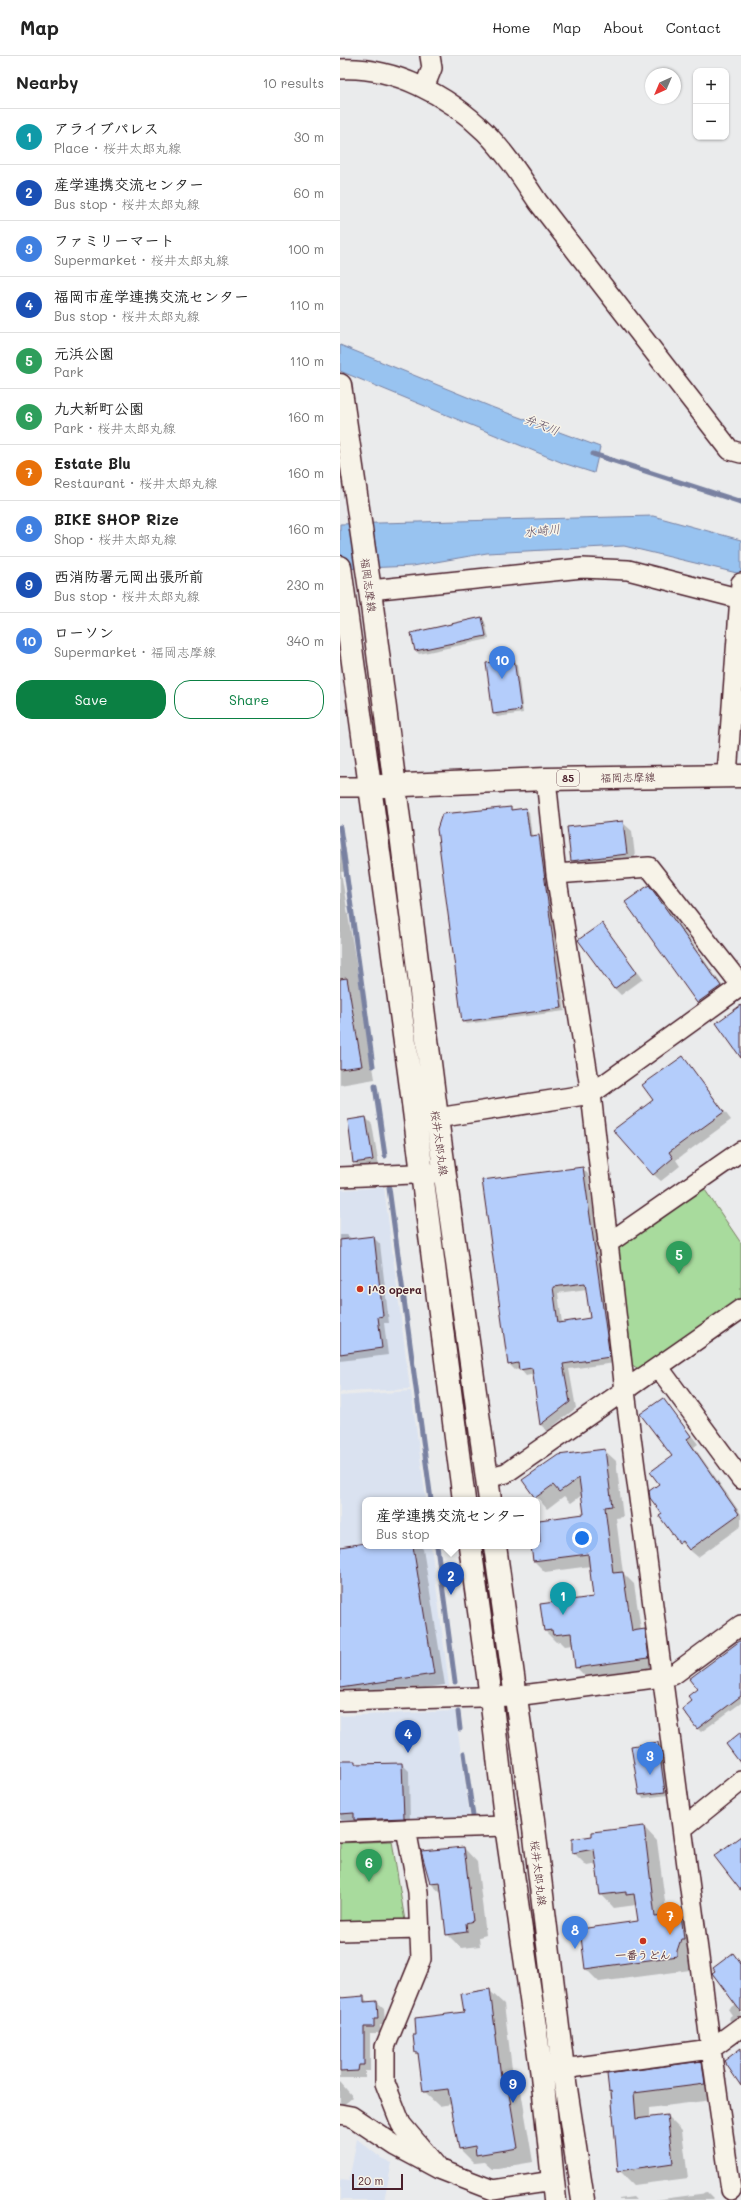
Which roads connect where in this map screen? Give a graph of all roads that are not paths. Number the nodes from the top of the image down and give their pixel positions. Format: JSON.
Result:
{"nodes":[{"id":1,"x":430,"y":56,"type":"edge"},
{"id":2,"x":340,"y":69,"type":"edge"},
{"id":3,"x":424,"y":88,"type":"junction"},
{"id":4,"x":340,"y":385,"type":"edge"},
{"id":5,"x":741,"y":453,"type":"edge"},
{"id":6,"x":341,"y":580,"type":"edge"},
{"id":7,"x":369,"y":584,"type":"junction"},
{"id":8,"x":741,"y":594,"type":"edge"},
{"id":9,"x":734,"y":776,"type":"edge"},
{"id":10,"x":546,"y":778,"type":"junction"},
{"id":11,"x":395,"y":786,"type":"junction"},
{"id":12,"x":340,"y":787,"type":"edge"},
{"id":13,"x":369,"y":787,"type":"junction"},
{"id":14,"x":556,"y":874,"type":"junction"},
{"id":15,"x":741,"y":986,"type":"edge"},
{"id":16,"x":591,"y":1094,"type":"junction"},
{"id":17,"x":437,"y":1118,"type":"junction"},
{"id":18,"x":741,"y":1151,"type":"edge"},
{"id":19,"x":444,"y":1172,"type":"junction"},
{"id":20,"x":422,"y":1174,"type":"junction"},
{"id":21,"x":340,"y":1177,"type":"edge"},
{"id":22,"x":607,"y":1244,"type":"junction"},
{"id":23,"x":741,"y":1309,"type":"edge"},
{"id":24,"x":659,"y":1368,"type":"junction"},
{"id":25,"x":625,"y":1391,"type":"junction"},
{"id":26,"x":488,"y":1478,"type":"junction"},
{"id":27,"x":741,"y":1480,"type":"edge"},
{"id":28,"x":464,"y":1497,"type":"edge"},
{"id":29,"x":490,"y":1497,"type":"edge"},
{"id":30,"x":470,"y":1549,"type":"edge"},
{"id":31,"x":495,"y":1549,"type":"edge"},
{"id":32,"x":741,"y":1625,"type":"edge"},
{"id":33,"x":662,"y":1677,"type":"junction"},
{"id":34,"x":516,"y":1696,"type":"junction"},
{"id":35,"x":491,"y":1697,"type":"junction"},
{"id":36,"x":340,"y":1701,"type":"edge"},
{"id":37,"x":741,"y":1781,"type":"edge"},
{"id":38,"x":506,"y":1826,"type":"junction"},
{"id":39,"x":683,"y":1828,"type":"junction"},
{"id":40,"x":406,"y":1829,"type":"junction"},
{"id":41,"x":340,"y":1832,"type":"edge"},
{"id":42,"x":420,"y":1929,"type":"junction"},
{"id":43,"x":340,"y":1931,"type":"edge"},
{"id":44,"x":741,"y":2027,"type":"edge"},
{"id":45,"x":711,"y":2049,"type":"junction"},
{"id":46,"x":563,"y":2069,"type":"junction"},
{"id":47,"x":340,"y":2114,"type":"edge"},
{"id":48,"x":439,"y":2169,"type":"junction"},
{"id":49,"x":554,"y":2190,"type":"edge"},
{"id":50,"x":735,"y":2191,"type":"edge"},
{"id":51,"x":583,"y":2200,"type":"edge"}],
"edges":[{"from":1,"to":3,"type":"street"},
{"from":2,"to":3,"type":"street"},
{"from":3,"to":5,"type":"street"},
{"from":4,"to":7,"type":"main road","name":"福岡志摩線"},
{"from":6,"to":13,"type":"main road"},
{"from":7,"to":8,"type":"street"},
{"from":7,"to":11,"type":"main road","name":"福岡志摩線"},
{"from":8,"to":9,"type":"street"},
{"from":9,"to":10,"type":"main road","name":"福岡志摩線","number":"85"},
{"from":10,"to":11,"type":"main road","name":"福岡志摩線","number":"85"},
{"from":10,"to":14,"type":"street"},
{"from":11,"to":13,"type":"main road","name":"福岡志摩線","number":"85"},
{"from":11,"to":17,"type":"main road","name":"桜井太郎丸線"},
{"from":12,"to":13,"type":"street"},
{"from":13,"to":20,"type":"main road","name":"桜井太郎丸線"},
{"from":14,"to":15,"type":"street"},
{"from":14,"to":16,"type":"street"},
{"from":15,"to":16,"type":"street"},
{"from":16,"to":17,"type":"street"},
{"from":16,"to":22,"type":"street"},
{"from":17,"to":19,"type":"main road","name":"桜井太郎丸線"},
{"from":18,"to":22,"type":"street"},
{"from":19,"to":20,"type":"street"},
{"from":19,"to":26,"type":"main road","name":"桜井太郎丸線"},
{"from":20,"to":21,"type":"street"},
{"from":20,"to":28,"type":"main road","name":"桜井太郎丸線"},
{"from":22,"to":25,"type":"street"},
{"from":23,"to":24,"type":"street"},
{"from":24,"to":25,"type":"street"},
{"from":24,"to":27,"type":"street"},
{"from":25,"to":26,"type":"street"},
{"from":25,"to":33,"type":"street"},
{"from":26,"to":29,"type":"main road","name":"桜井太郎丸線"},
{"from":30,"to":35,"type":"main road"},
{"from":31,"to":34,"type":"main road","name":"桜井太郎丸線"},
{"from":32,"to":33,"type":"street"},
{"from":33,"to":34,"type":"street"},
{"from":33,"to":39,"type":"street"},
{"from":34,"to":35,"type":"street"},
{"from":34,"to":46,"type":"main road","name":"桜井太郎丸線"},
{"from":35,"to":36,"type":"street"},
{"from":35,"to":38,"type":"main road"},
{"from":37,"to":39,"type":"street"},
{"from":38,"to":40,"type":"street"},
{"from":38,"to":49,"type":"main road"},
{"from":39,"to":45,"type":"street"},
{"from":40,"to":41,"type":"street"},
{"from":40,"to":42,"type":"street"},
{"from":42,"to":43,"type":"street"},
{"from":42,"to":48,"type":"street"},
{"from":44,"to":45,"type":"street"},
{"from":45,"to":46,"type":"street"},
{"from":45,"to":50,"type":"street"},
{"from":46,"to":51,"type":"main road","name":"桜井太郎丸線"},
{"from":47,"to":48,"type":"street"},
{"from":48,"to":49,"type":"street"}]}
